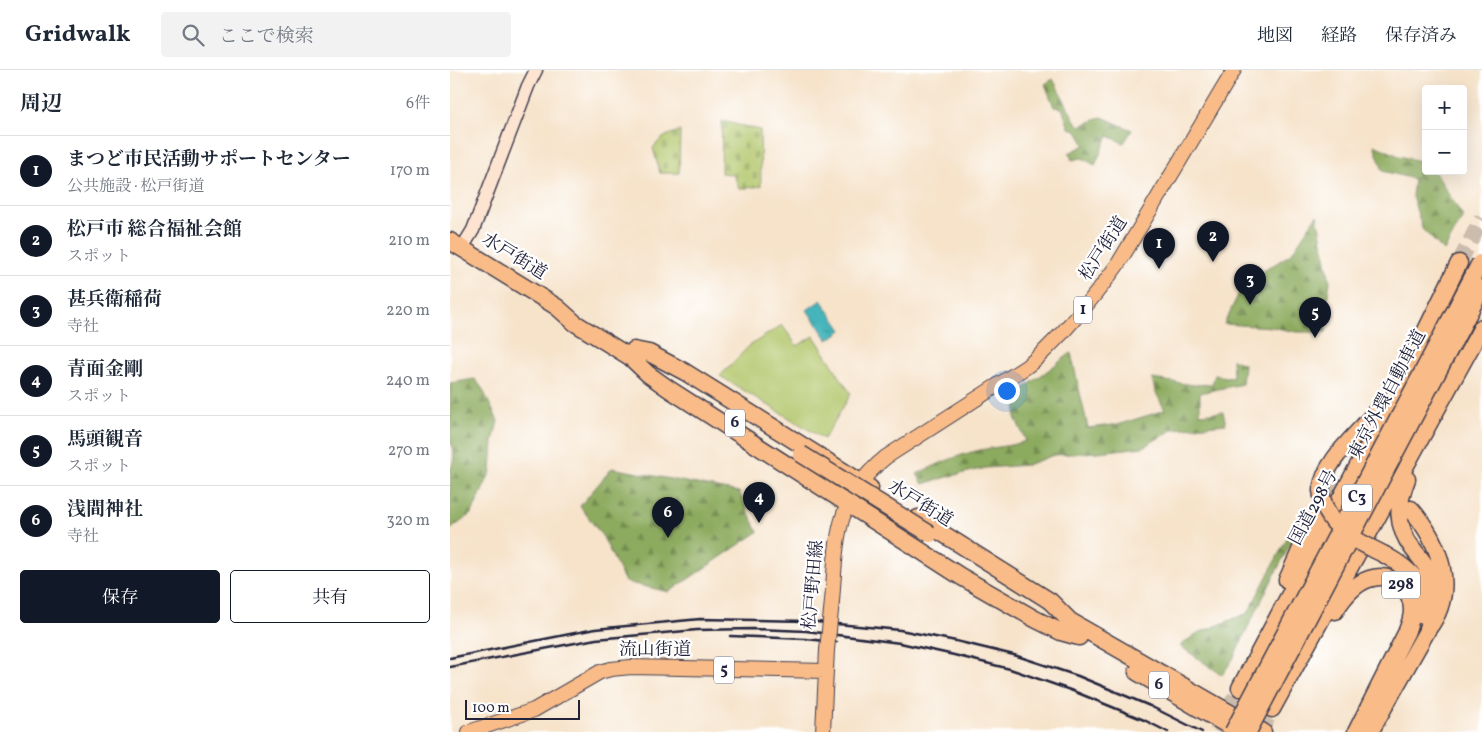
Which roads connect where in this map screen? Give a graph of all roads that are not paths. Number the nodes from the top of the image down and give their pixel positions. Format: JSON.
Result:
{"nodes":[{"id":1,"x":536,"y":70,"type":"edge"},
{"id":2,"x":1234,"y":70,"type":"edge"},
{"id":3,"x":456,"y":245,"type":"edge"},
{"id":4,"x":1480,"y":263,"type":"dead end"},
{"id":5,"x":1455,"y":270,"type":"tunnel mouth"},
{"id":6,"x":1482,"y":288,"type":"edge"},
{"id":7,"x":1482,"y":327,"type":"edge"},
{"id":8,"x":655,"y":367,"type":"junction"},
{"id":9,"x":677,"y":381,"type":"junction"},
{"id":10,"x":1372,"y":427,"type":"junction"},
{"id":11,"x":1416,"y":452,"type":"junction"},
{"id":12,"x":860,"y":482,"type":"junction"},
{"id":13,"x":847,"y":503,"type":"junction"},
{"id":14,"x":1411,"y":509,"type":"dead end"},
{"id":15,"x":1316,"y":515,"type":"tunnel mouth"},
{"id":16,"x":928,"y":538,"type":"junction"},
{"id":17,"x":1069,"y":620,"type":"junction"},
{"id":18,"x":1428,"y":629,"type":"junction"},
{"id":19,"x":1079,"y":637,"type":"junction"},
{"id":20,"x":1251,"y":664,"type":"junction"},
{"id":21,"x":826,"y":671,"type":"junction"},
{"id":22,"x":1290,"y":678,"type":"junction"},
{"id":23,"x":1240,"y":688,"type":"tunnel mouth"},
{"id":24,"x":1376,"y":694,"type":"junction"},
{"id":25,"x":1272,"y":709,"type":"tunnel mouth"},
{"id":26,"x":469,"y":732,"type":"edge"},
{"id":27,"x":823,"y":732,"type":"edge"},
{"id":28,"x":1233,"y":732,"type":"edge"},
{"id":29,"x":1238,"y":732,"type":"edge"},
{"id":30,"x":1248,"y":732,"type":"edge"},
{"id":31,"x":1263,"y":732,"type":"edge"},
{"id":32,"x":1356,"y":732,"type":"edge"},
{"id":33,"x":1370,"y":732,"type":"edge"}],
"edges":[{"from":1,"to":3,"type":"street"},
{"from":2,"to":12,"type":"main road","name":"松戸街道","number":"1"},
{"from":3,"to":8,"type":"highway","name":"水戸街道"},
{"from":4,"to":28,"type":"highway","name":"東京外環自動車道","number":"C3","bridge":true},
{"from":5,"to":10,"type":"highway","name":"国道298号","number":"298"},
{"from":6,"to":30,"type":"highway","name":"東京外環自動車道","number":"C3","bridge":true},
{"from":7,"to":11,"type":"highway","number":"298"},
{"from":8,"to":9,"type":"highway"},
{"from":8,"to":9,"type":"highway"},
{"from":9,"to":12,"type":"highway"},
{"from":9,"to":13,"type":"highway"},
{"from":9,"to":16,"type":"highway","name":"水戸街道","number":"6"},
{"from":10,"to":20,"type":"highway","name":"国道298号","number":"298"},
{"from":10,"to":24,"type":"highway","number":"298","bridge":true},
{"from":11,"to":18,"type":"highway","number":"298"},
{"from":11,"to":22,"type":"highway","number":"298"},
{"from":12,"to":13,"type":"main road","name":"松戸街道","number":"1"},
{"from":12,"to":17,"type":"highway"},
{"from":13,"to":19,"type":"highway"},
{"from":13,"to":21,"type":"main road","name":"松戸野田線","bridge":true},
{"from":14,"to":18,"type":"highway","number":"298"},
{"from":15,"to":20,"type":"highway","number":"298"},
{"from":16,"to":17,"type":"highway","name":"水戸街道","number":"6"},
{"from":16,"to":19,"type":"highway","name":"水戸街道","number":"6"},
{"from":17,"to":31,"type":"highway","name":"水戸街道","number":"6"},
{"from":18,"to":33,"type":"highway","number":"298"},
{"from":19,"to":29,"type":"highway","name":"水戸街道","number":"6"},
{"from":20,"to":23,"type":"highway","name":"国道298号","number":"298"},
{"from":21,"to":26,"type":"main road","name":"流山街道","number":"5"},
{"from":21,"to":27,"type":"main road","name":"松戸野田線"},
{"from":22,"to":24,"type":"highway","number":"298"},
{"from":22,"to":25,"type":"highway","number":"298"},
{"from":24,"to":32,"type":"highway","number":"298"}]}
